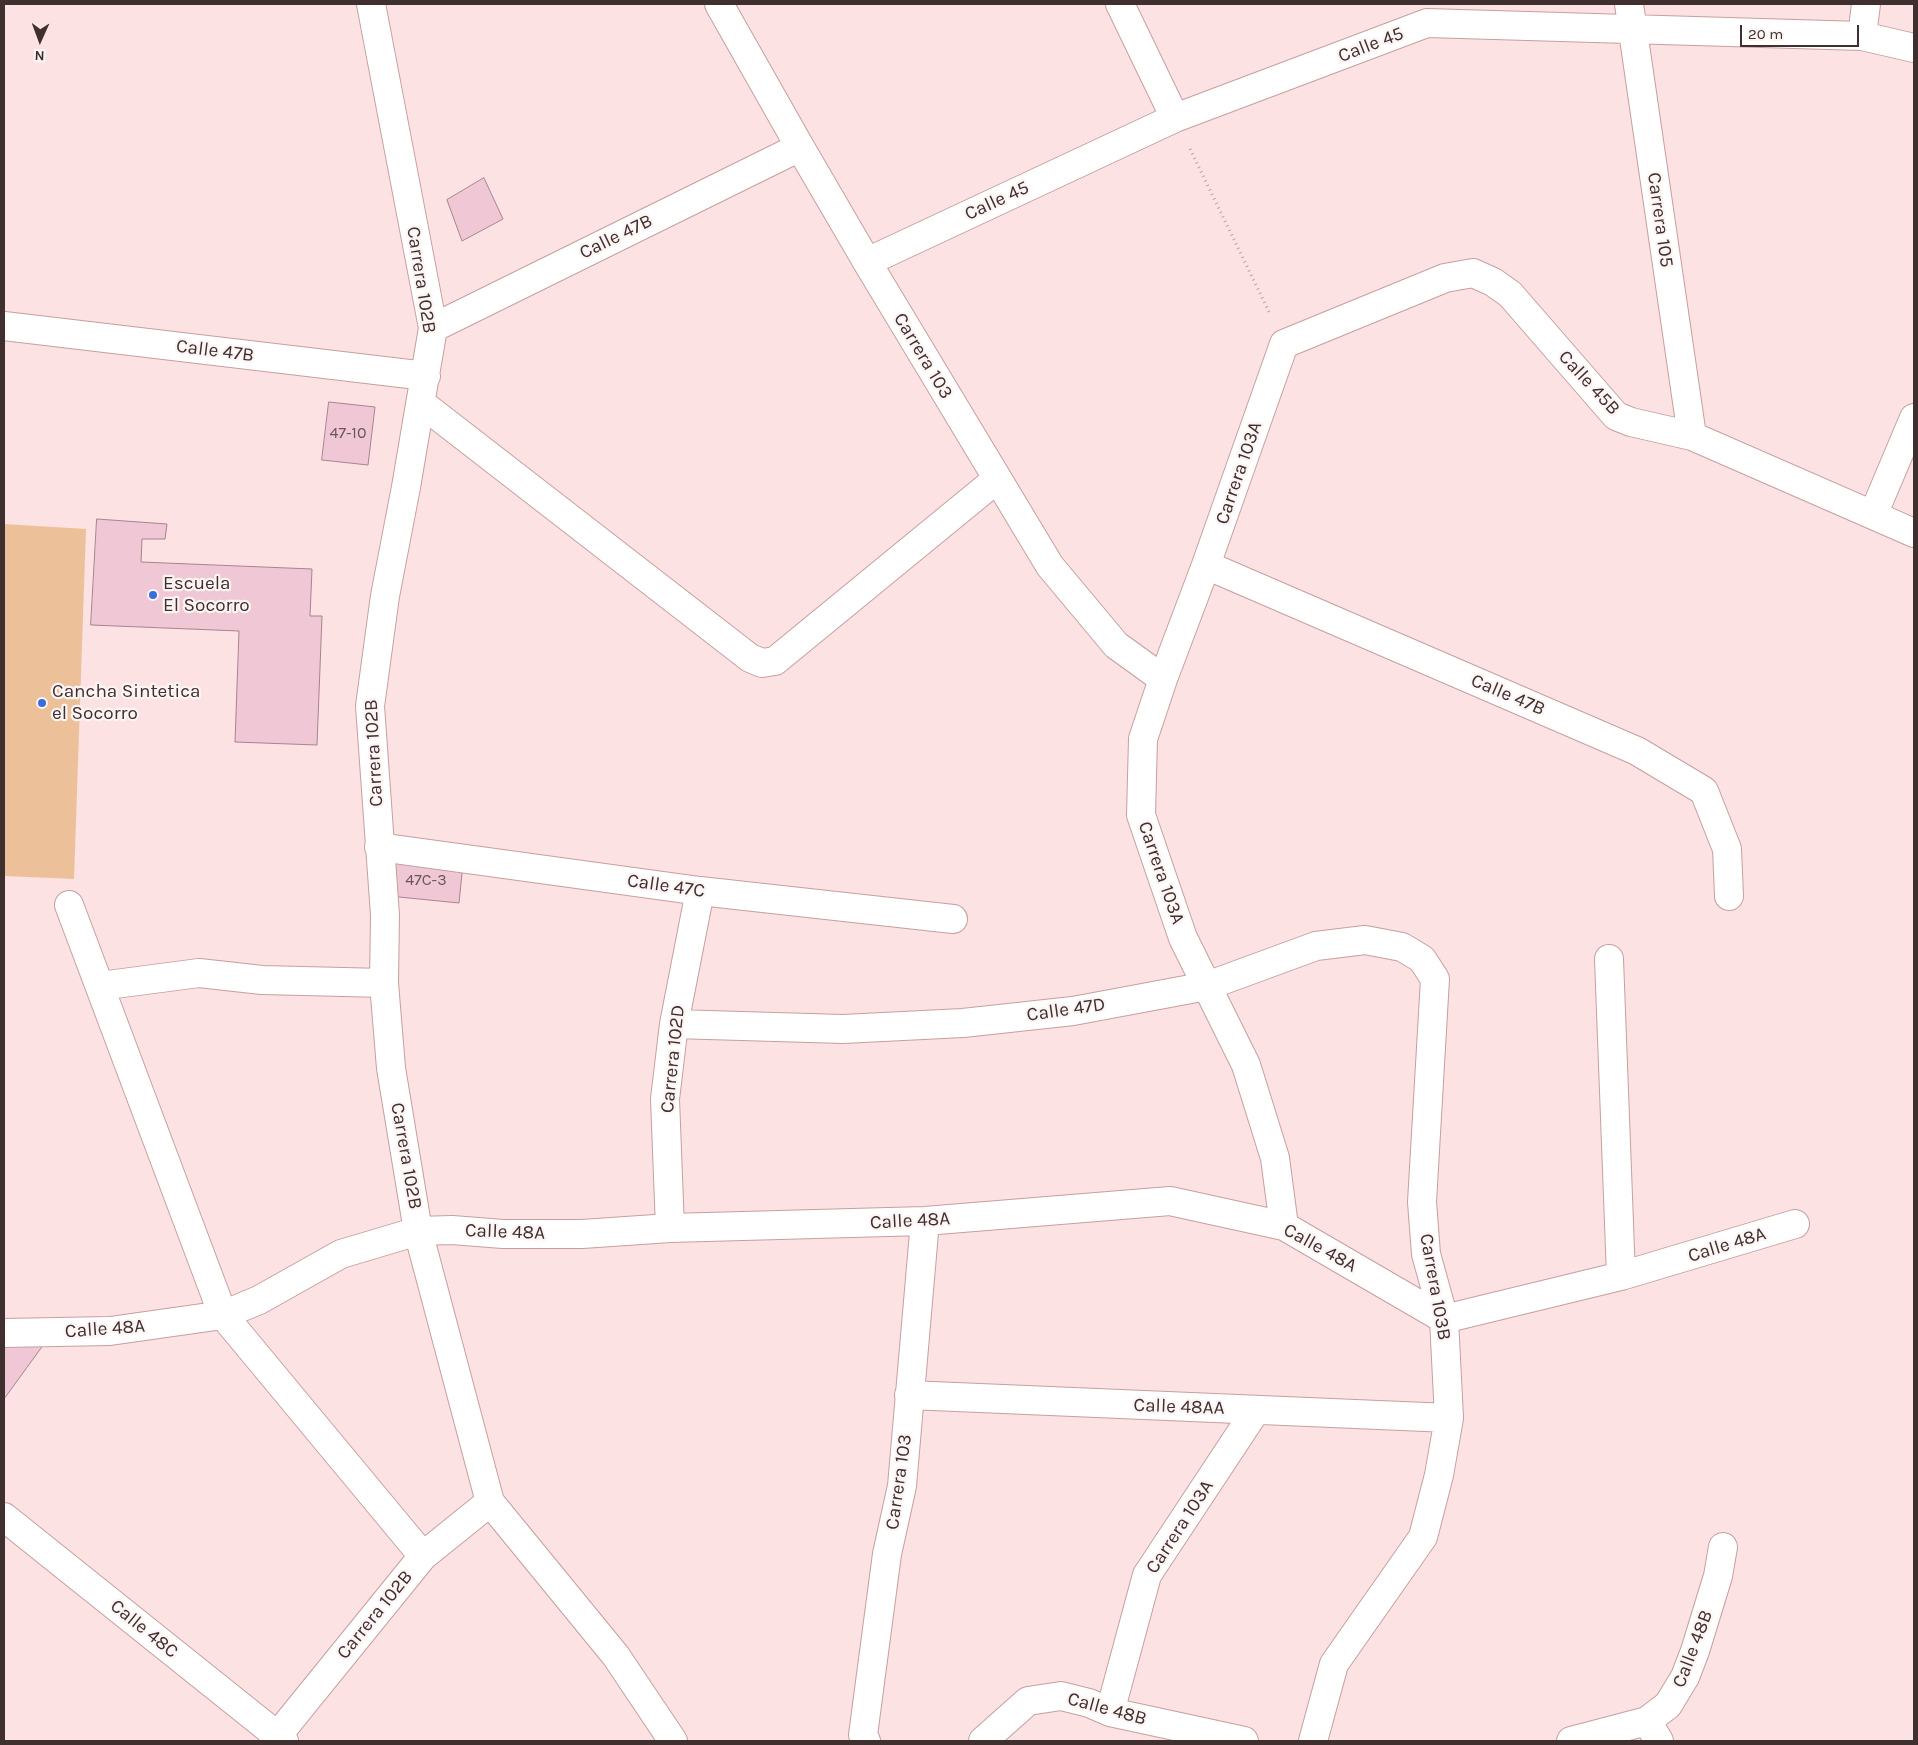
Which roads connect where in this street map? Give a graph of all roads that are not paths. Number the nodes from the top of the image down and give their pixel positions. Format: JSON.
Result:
{"nodes":[{"id":1,"x":371,"y":4,"type":"edge"},
{"id":2,"x":719,"y":4,"type":"edge"},
{"id":3,"x":1120,"y":4,"type":"edge"},
{"id":4,"x":1629,"y":4,"type":"edge"},
{"id":5,"x":1866,"y":4,"type":"edge"},
{"id":6,"x":1425,"y":14,"type":"edge"},
{"id":7,"x":1632,"y":30,"type":"junction"},
{"id":8,"x":1862,"y":36,"type":"junction"},
{"id":9,"x":1914,"y":48,"type":"edge"},
{"id":10,"x":1175,"y":118,"type":"junction"},
{"id":11,"x":800,"y":147,"type":"junction"},
{"id":12,"x":867,"y":262,"type":"junction"},
{"id":13,"x":4,"y":326,"type":"edge"},
{"id":14,"x":433,"y":328,"type":"junction"},
{"id":15,"x":1284,"y":344,"type":"joint"},
{"id":16,"x":426,"y":376,"type":"junction"},
{"id":17,"x":421,"y":402,"type":"junction"},
{"id":18,"x":1914,"y":418,"type":"edge"},
{"id":19,"x":1692,"y":436,"type":"junction"},
{"id":20,"x":997,"y":479,"type":"junction"},
{"id":21,"x":1873,"y":515,"type":"junction"},
{"id":22,"x":1914,"y":533,"type":"edge"},
{"id":23,"x":1206,"y":565,"type":"junction"},
{"id":24,"x":1163,"y":679,"type":"junction"},
{"id":25,"x":379,"y":847,"type":"junction"},
{"id":26,"x":700,"y":891,"type":"junction"},
{"id":27,"x":1729,"y":896,"type":"dead end"},
{"id":28,"x":69,"y":905,"type":"dead end"},
{"id":29,"x":953,"y":919,"type":"dead end"},
{"id":30,"x":1609,"y":959,"type":"dead end"},
{"id":31,"x":1435,"y":979,"type":"joint"},
{"id":32,"x":384,"y":983,"type":"junction"},
{"id":33,"x":100,"y":986,"type":"junction"},
{"id":34,"x":1207,"y":986,"type":"junction"},
{"id":35,"x":674,"y":1024,"type":"junction"},
{"id":36,"x":925,"y":1221,"type":"junction"},
{"id":37,"x":1795,"y":1224,"type":"dead end"},
{"id":38,"x":1284,"y":1226,"type":"junction"},
{"id":39,"x":670,"y":1228,"type":"junction"},
{"id":40,"x":418,"y":1231,"type":"junction"},
{"id":41,"x":1621,"y":1276,"type":"junction"},
{"id":42,"x":223,"y":1315,"type":"junction"},
{"id":43,"x":1444,"y":1319,"type":"junction"},
{"id":44,"x":4,"y":1333,"type":"edge"},
{"id":45,"x":909,"y":1396,"type":"junction"},
{"id":46,"x":1256,"y":1410,"type":"junction"},
{"id":47,"x":1449,"y":1418,"type":"junction"},
{"id":48,"x":490,"y":1502,"type":"junction"},
{"id":49,"x":4,"y":1517,"type":"edge"},
{"id":50,"x":1723,"y":1547,"type":"dead end"},
{"id":51,"x":423,"y":1556,"type":"junction"},
{"id":52,"x":1110,"y":1712,"type":"junction"},
{"id":53,"x":1653,"y":1731,"type":"edge"},
{"id":54,"x":279,"y":1739,"type":"edge"},
{"id":55,"x":673,"y":1741,"type":"edge"},
{"id":56,"x":866,"y":1741,"type":"edge"},
{"id":57,"x":984,"y":1741,"type":"edge"},
{"id":58,"x":1244,"y":1741,"type":"edge"},
{"id":59,"x":1313,"y":1741,"type":"edge"},
{"id":60,"x":1571,"y":1741,"type":"edge"}],
"edges":[{"from":1,"to":14,"type":"street","name":"Carrera 102B"},
{"from":2,"to":11,"type":"street","name":"Carrera 103"},
{"from":3,"to":10,"type":"street"},
{"from":4,"to":7,"type":"street","name":"Carrera 105"},
{"from":5,"to":8,"type":"street"},
{"from":6,"to":7,"type":"street","name":"Calle 45"},
{"from":6,"to":10,"type":"street","name":"Calle 45"},
{"from":7,"to":8,"type":"street","name":"Calle 45"},
{"from":7,"to":19,"type":"street","name":"Carrera 105"},
{"from":8,"to":9,"type":"street","name":"Calle 45"},
{"from":10,"to":12,"type":"street","name":"Calle 45"},
{"from":11,"to":12,"type":"street","name":"Carrera 103"},
{"from":11,"to":14,"type":"street","name":"Calle 47B"},
{"from":12,"to":20,"type":"street","name":"Carrera 103"},
{"from":13,"to":16,"type":"street","name":"Calle 47B"},
{"from":14,"to":16,"type":"street","name":"Carrera 102B"},
{"from":15,"to":19,"type":"street","name":"Calle 45B"},
{"from":15,"to":23,"type":"street","name":"Carrera 103A"},
{"from":16,"to":17,"type":"street","name":"Carrera 102B"},
{"from":17,"to":20,"type":"street"},
{"from":17,"to":25,"type":"street","name":"Carrera 102B"},
{"from":18,"to":21,"type":"street"},
{"from":19,"to":21,"type":"street","name":"Calle 45B"},
{"from":20,"to":24,"type":"street","name":"Carrera 103"},
{"from":21,"to":22,"type":"street","name":"Calle 45B"},
{"from":23,"to":24,"type":"street","name":"Carrera 103A"},
{"from":23,"to":27,"type":"street","name":"Calle 47B"},
{"from":24,"to":34,"type":"street","name":"Carrera 103A"},
{"from":25,"to":26,"type":"street","name":"Calle 47C"},
{"from":25,"to":32,"type":"street","name":"Carrera 102B"},
{"from":26,"to":29,"type":"street","name":"Calle 47C"},
{"from":26,"to":35,"type":"street","name":"Carrera 102D"},
{"from":28,"to":33,"type":"street"},
{"from":30,"to":41,"type":"street"},
{"from":31,"to":34,"type":"street","name":"Calle 47D"},
{"from":31,"to":43,"type":"street","name":"Carrera 103B"},
{"from":32,"to":33,"type":"street"},
{"from":32,"to":40,"type":"street","name":"Carrera 102B"},
{"from":33,"to":42,"type":"street"},
{"from":34,"to":35,"type":"street","name":"Calle 47D"},
{"from":34,"to":38,"type":"street","name":"Carrera 103A"},
{"from":35,"to":39,"type":"street","name":"Carrera 102D"},
{"from":36,"to":38,"type":"street","name":"Calle 48A"},
{"from":36,"to":39,"type":"street","name":"Calle 48A"},
{"from":36,"to":45,"type":"street","name":"Carrera 103"},
{"from":37,"to":41,"type":"street","name":"Calle 48A"},
{"from":38,"to":43,"type":"street","name":"Calle 48A"},
{"from":39,"to":40,"type":"street","name":"Calle 48A"},
{"from":40,"to":42,"type":"street","name":"Calle 48A"},
{"from":40,"to":48,"type":"street","name":"Carrera 102B"},
{"from":41,"to":43,"type":"street","name":"Calle 48A"},
{"from":42,"to":44,"type":"street","name":"Calle 48A"},
{"from":42,"to":51,"type":"street"},
{"from":43,"to":47,"type":"street","name":"Carrera 103B"},
{"from":45,"to":46,"type":"street","name":"Calle 48AA"},
{"from":45,"to":56,"type":"street","name":"Carrera 103"},
{"from":46,"to":47,"type":"street","name":"Calle 48AA"},
{"from":46,"to":52,"type":"street","name":"Carrera 103A"},
{"from":47,"to":59,"type":"street","name":"Carrera 103B"},
{"from":48,"to":51,"type":"street","name":"Carrera 102B"},
{"from":48,"to":55,"type":"street","name":"Carrera 102B"},
{"from":49,"to":54,"type":"street","name":"Calle 48C"},
{"from":50,"to":53,"type":"street","name":"Calle 48B"},
{"from":51,"to":54,"type":"street","name":"Carrera 102B"},
{"from":52,"to":57,"type":"street","name":"Calle 48B"},
{"from":52,"to":58,"type":"street","name":"Calle 48B"},
{"from":53,"to":60,"type":"street","name":"Calle 48B"}]}
